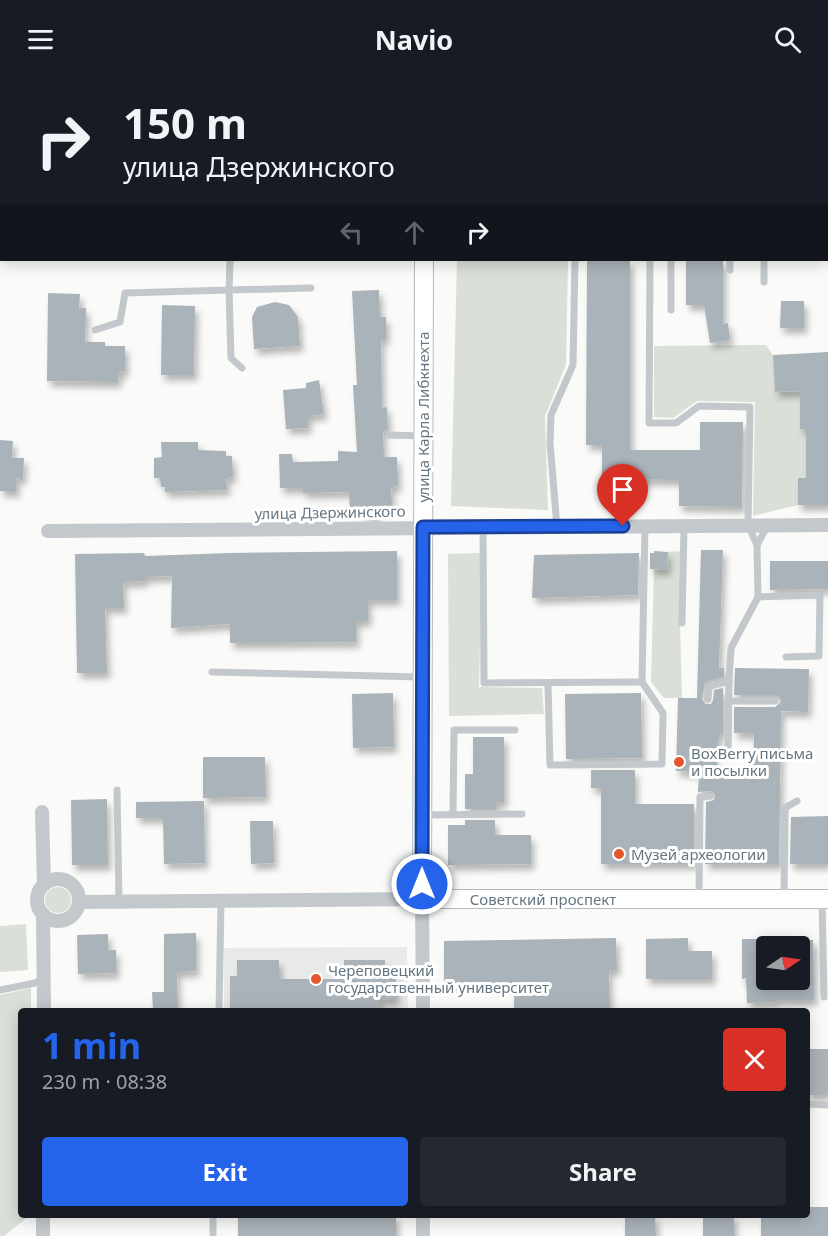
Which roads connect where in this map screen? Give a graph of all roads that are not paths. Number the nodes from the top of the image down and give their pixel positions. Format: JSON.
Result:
{"nodes":[{"id":1,"x":230,"y":261,"type":"edge"},
{"id":2,"x":424,"y":261,"type":"edge"},
{"id":3,"x":575,"y":261,"type":"edge"},
{"id":4,"x":650,"y":261,"type":"edge"},
{"id":5,"x":671,"y":261,"type":"edge"},
{"id":6,"x":730,"y":261,"type":"edge"},
{"id":7,"x":764,"y":261,"type":"edge"},
{"id":8,"x":730,"y":270,"type":"dead end"},
{"id":9,"x":764,"y":282,"type":"dead end"},
{"id":10,"x":310,"y":288,"type":"dead end"},
{"id":11,"x":230,"y":290,"type":"junction"},
{"id":12,"x":671,"y":310,"type":"dead end"},
{"id":13,"x":95,"y":330,"type":"dead end"},
{"id":14,"x":242,"y":368,"type":"dead end"},
{"id":15,"x":389,"y":435,"type":"dead end"},
{"id":16,"x":423,"y":436,"type":"junction"},
{"id":17,"x":748,"y":525,"type":"junction"},
{"id":18,"x":768,"y":525,"type":"junction"},
{"id":19,"x":828,"y":525,"type":"edge"},
{"id":20,"x":645,"y":526,"type":"junction"},
{"id":21,"x":684,"y":526,"type":"junction"},
{"id":22,"x":423,"y":527,"type":"junction"},
{"id":23,"x":483,"y":527,"type":"junction"},
{"id":24,"x":557,"y":527,"type":"junction"},
{"id":25,"x":48,"y":531,"type":"dead end"},
{"id":26,"x":758,"y":545,"type":"junction"},
{"id":27,"x":758,"y":597,"type":"junction"},
{"id":28,"x":682,"y":623,"type":"dead end"},
{"id":29,"x":786,"y":657,"type":"dead end"},
{"id":30,"x":212,"y":672,"type":"dead end"},
{"id":31,"x":423,"y":677,"type":"junction"},
{"id":32,"x":729,"y":681,"type":"junction"},
{"id":33,"x":642,"y":682,"type":"junction"},
{"id":34,"x":548,"y":684,"type":"junction"},
{"id":35,"x":708,"y":699,"type":"dead end"},
{"id":36,"x":729,"y":701,"type":"junction"},
{"id":37,"x":775,"y":701,"type":"dead end"},
{"id":38,"x":515,"y":730,"type":"dead end"},
{"id":39,"x":718,"y":757,"type":"dead end"},
{"id":40,"x":117,"y":790,"type":"dead end"},
{"id":41,"x":710,"y":796,"type":"dead end"},
{"id":42,"x":797,"y":801,"type":"dead end"},
{"id":43,"x":42,"y":812,"type":"dead end"},
{"id":44,"x":522,"y":814,"type":"dead end"},
{"id":45,"x":422,"y":815,"type":"junction"},
{"id":46,"x":453,"y":815,"type":"junction"},
{"id":47,"x":44,"y":885,"type":"junction"},
{"id":48,"x":422,"y":899,"type":"junction"},
{"id":49,"x":699,"y":899,"type":"junction"},
{"id":50,"x":784,"y":899,"type":"junction"},
{"id":51,"x":825,"y":899,"type":"edge"},
{"id":52,"x":221,"y":901,"type":"junction"},
{"id":53,"x":79,"y":902,"type":"junction"},
{"id":54,"x":119,"y":902,"type":"junction"},
{"id":55,"x":43,"y":914,"type":"junction"},
{"id":56,"x":44,"y":978,"type":"junction"},
{"id":57,"x":0,"y":990,"type":"edge"},
{"id":58,"x":824,"y":997,"type":"dead end"},
{"id":59,"x":44,"y":1008,"type":"edge"},
{"id":60,"x":219,"y":1008,"type":"edge"},
{"id":61,"x":423,"y":1008,"type":"edge"},
{"id":62,"x":810,"y":1104,"type":"edge"},
{"id":63,"x":828,"y":1105,"type":"edge"},
{"id":64,"x":43,"y":1218,"type":"edge"},
{"id":65,"x":213,"y":1218,"type":"edge"},
{"id":66,"x":423,"y":1218,"type":"edge"},
{"id":67,"x":43,"y":1236,"type":"edge"},
{"id":68,"x":213,"y":1236,"type":"edge"},
{"id":69,"x":423,"y":1236,"type":"edge"}],
"edges":[{"from":1,"to":11,"type":"lane"},
{"from":2,"to":16,"type":"main road","name":"улица Карла Либкнехта"},
{"from":3,"to":24,"type":"lane"},
{"from":4,"to":17,"type":"lane"},
{"from":5,"to":12,"type":"lane"},
{"from":6,"to":8,"type":"lane"},
{"from":7,"to":9,"type":"lane"},
{"from":10,"to":11,"type":"lane"},
{"from":11,"to":13,"type":"lane"},
{"from":11,"to":14,"type":"lane"},
{"from":15,"to":16,"type":"lane"},
{"from":16,"to":22,"type":"main road","name":"улица Карла Либкнехта"},
{"from":17,"to":18,"type":"street","name":"улица Дзержинского"},
{"from":17,"to":21,"type":"street","name":"улица Дзержинского"},
{"from":17,"to":26,"type":"lane"},
{"from":18,"to":19,"type":"street","name":"улица Дзержинского"},
{"from":18,"to":26,"type":"lane"},
{"from":20,"to":21,"type":"street","name":"улица Дзержинского"},
{"from":20,"to":24,"type":"street","name":"улица Дзержинского"},
{"from":20,"to":33,"type":"lane"},
{"from":21,"to":28,"type":"lane"},
{"from":22,"to":23,"type":"street","name":"улица Дзержинского"},
{"from":22,"to":25,"type":"street","name":"улица Дзержинского"},
{"from":22,"to":31,"type":"main road","name":"улица Карла Либкнехта"},
{"from":23,"to":24,"type":"street","name":"улица Дзержинского"},
{"from":23,"to":34,"type":"lane"},
{"from":26,"to":27,"type":"lane"},
{"from":27,"to":29,"type":"lane"},
{"from":27,"to":32,"type":"lane"},
{"from":30,"to":31,"type":"lane"},
{"from":31,"to":45,"type":"main road","name":"улица Карла Либкнехта"},
{"from":32,"to":35,"type":"lane"},
{"from":32,"to":36,"type":"lane"},
{"from":33,"to":34,"type":"lane"},
{"from":33,"to":34,"type":"lane"},
{"from":36,"to":37,"type":"lane"},
{"from":36,"to":39,"type":"lane"},
{"from":38,"to":46,"type":"lane"},
{"from":40,"to":54,"type":"lane"},
{"from":41,"to":49,"type":"lane"},
{"from":42,"to":50,"type":"lane"},
{"from":43,"to":47,"type":"street"},
{"from":44,"to":46,"type":"lane"},
{"from":45,"to":46,"type":"lane"},
{"from":45,"to":48,"type":"main road","name":"улица Карла Либкнехта"},
{"from":47,"to":53,"type":"street"},
{"from":47,"to":55,"type":"street"},
{"from":48,"to":49,"type":"main road","name":"Советский проспект"},
{"from":48,"to":52,"type":"street","name":"Советский проспект"},
{"from":48,"to":61,"type":"street"},
{"from":49,"to":50,"type":"main road","name":"Советский проспект"},
{"from":50,"to":51,"type":"main road","name":"Советский проспект"},
{"from":51,"to":58,"type":"lane"},
{"from":52,"to":54,"type":"street","name":"Советский проспект"},
{"from":52,"to":60,"type":"lane"},
{"from":53,"to":54,"type":"street","name":"Советский проспект"},
{"from":53,"to":55,"type":"street"},
{"from":55,"to":56,"type":"street"},
{"from":56,"to":57,"type":"lane"},
{"from":56,"to":59,"type":"street"},
{"from":62,"to":63,"type":"lane"},
{"from":64,"to":67,"type":"street"},
{"from":65,"to":68,"type":"lane"},
{"from":66,"to":69,"type":"street"}]}
